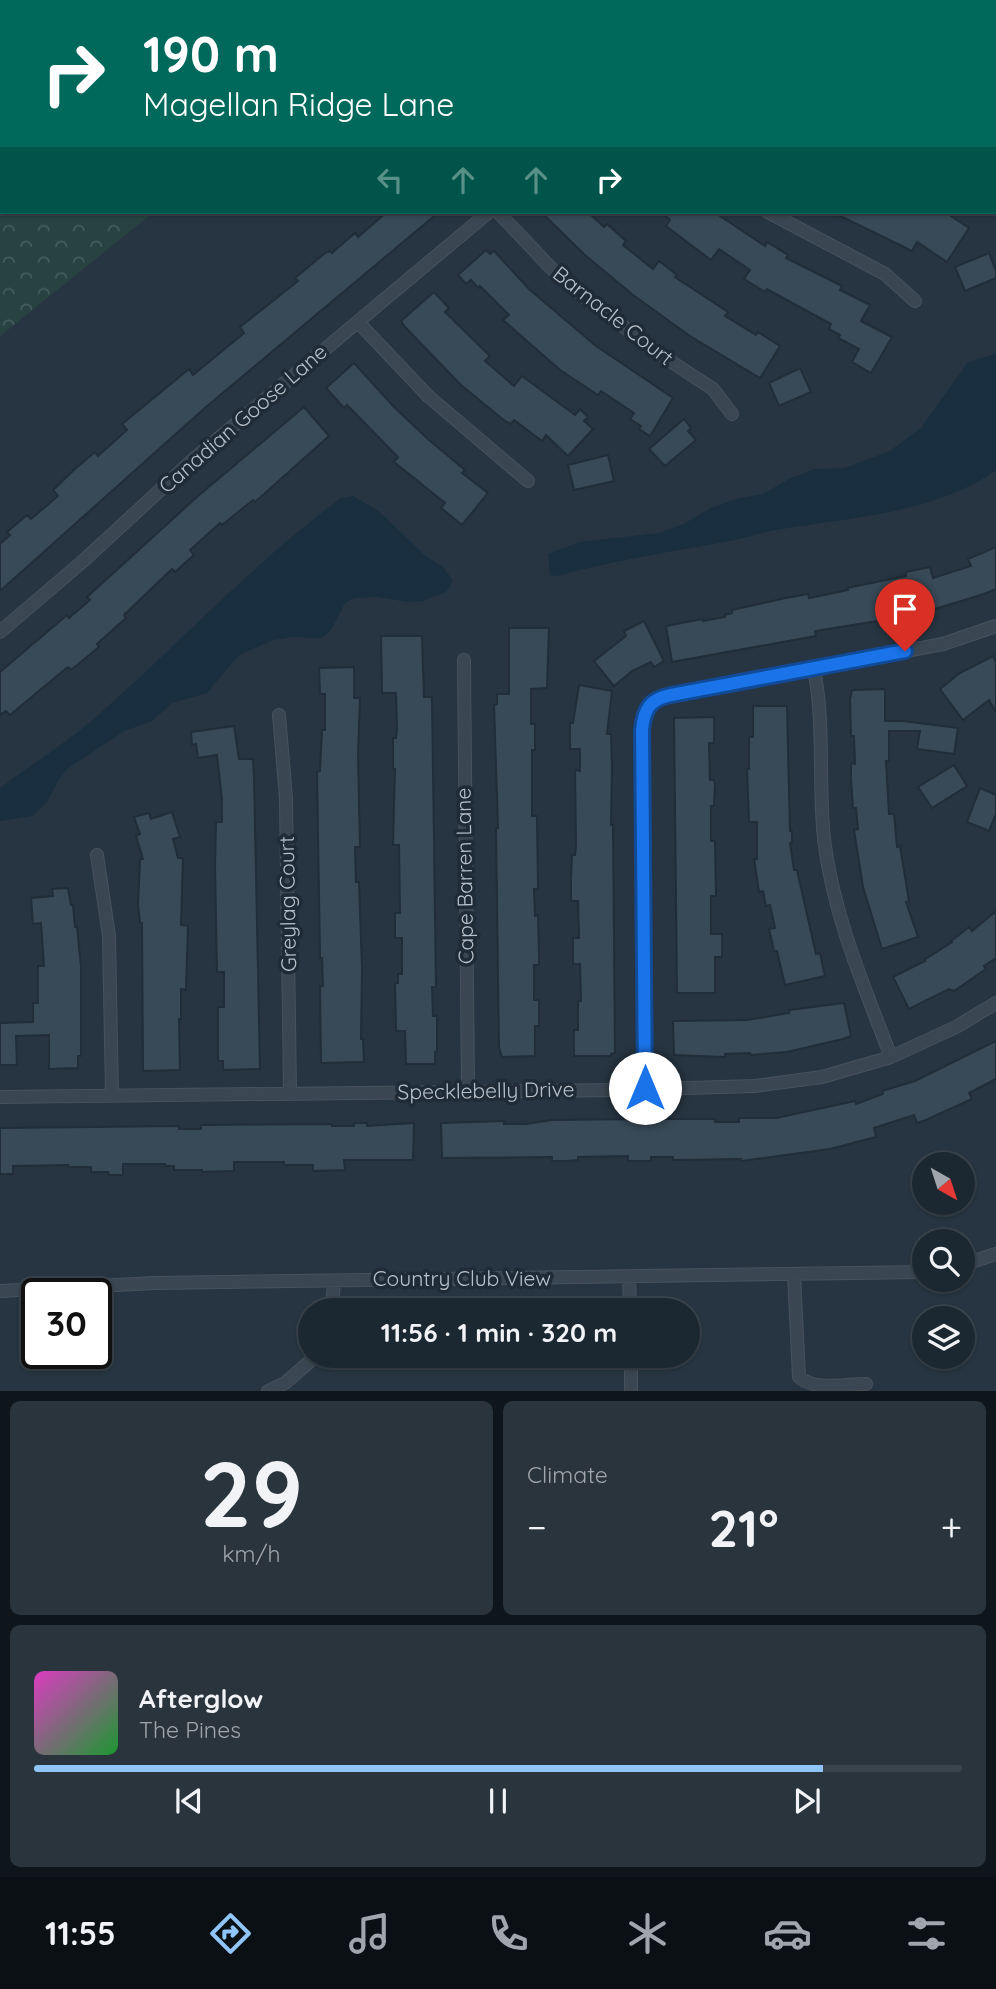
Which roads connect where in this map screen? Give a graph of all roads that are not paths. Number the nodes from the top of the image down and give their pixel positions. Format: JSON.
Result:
{"nodes":[{"id":1,"x":487,"y":214,"type":"edge"},
{"id":2,"x":500,"y":214,"type":"edge"},
{"id":3,"x":772,"y":214,"type":"edge"},
{"id":4,"x":915,"y":301,"type":"dead end"},
{"id":5,"x":358,"y":322,"type":"junction"},
{"id":6,"x":732,"y":414,"type":"dead end"},
{"id":7,"x":528,"y":481,"type":"dead end"},
{"id":8,"x":996,"y":626,"type":"edge"},
{"id":9,"x":0,"y":632,"type":"edge"},
{"id":10,"x":464,"y":660,"type":"dead end"},
{"id":11,"x":814,"y":669,"type":"junction"},
{"id":12,"x":279,"y":715,"type":"dead end"},
{"id":13,"x":97,"y":855,"type":"dead end"},
{"id":14,"x":996,"y":1003,"type":"edge"},
{"id":15,"x":891,"y":1058,"type":"junction"},
{"id":16,"x":645,"y":1088,"type":"junction"},
{"id":17,"x":468,"y":1091,"type":"junction"},
{"id":18,"x":290,"y":1094,"type":"junction"},
{"id":19,"x":112,"y":1096,"type":"junction"},
{"id":20,"x":0,"y":1097,"type":"edge"},
{"id":21,"x":996,"y":1254,"type":"edge"},
{"id":22,"x":975,"y":1261,"type":"edge"},
{"id":23,"x":912,"y":1272,"type":"edge"},
{"id":24,"x":794,"y":1275,"type":"junction"},
{"id":25,"x":629,"y":1278,"type":"junction"},
{"id":26,"x":334,"y":1280,"type":"junction"},
{"id":27,"x":0,"y":1290,"type":"edge"},
{"id":28,"x":333,"y":1298,"type":"edge"},
{"id":29,"x":630,"y":1298,"type":"edge"},
{"id":30,"x":302,"y":1368,"type":"edge"},
{"id":31,"x":631,"y":1368,"type":"edge"},
{"id":32,"x":866,"y":1384,"type":"dead end"},
{"id":33,"x":268,"y":1391,"type":"edge"},
{"id":34,"x":631,"y":1391,"type":"edge"}],
"edges":[{"from":1,"to":5,"type":"street","name":"Canadian Goose Lane"},
{"from":2,"to":6,"type":"street","name":"Barnacle Court"},
{"from":3,"to":4,"type":"street"},
{"from":5,"to":7,"type":"street"},
{"from":5,"to":9,"type":"street","name":"Canadian Goose Lane"},
{"from":8,"to":11,"type":"street"},
{"from":10,"to":17,"type":"street","name":"Cape Barren Lane"},
{"from":11,"to":15,"type":"street"},
{"from":11,"to":16,"type":"street"},
{"from":12,"to":18,"type":"street","name":"Greylag Court"},
{"from":13,"to":19,"type":"street"},
{"from":14,"to":15,"type":"street","name":"Specklebelly Drive"},
{"from":15,"to":16,"type":"street","name":"Specklebelly Drive"},
{"from":16,"to":17,"type":"street","name":"Specklebelly Drive"},
{"from":17,"to":18,"type":"street","name":"Specklebelly Drive"},
{"from":18,"to":19,"type":"street","name":"Specklebelly Drive"},
{"from":19,"to":20,"type":"street","name":"Specklebelly Drive"},
{"from":21,"to":22,"type":"street"},
{"from":23,"to":24,"type":"street","name":"Country Club View"},
{"from":24,"to":25,"type":"street","name":"Country Club View"},
{"from":24,"to":32,"type":"street"},
{"from":25,"to":26,"type":"street","name":"Country Club View"},
{"from":25,"to":29,"type":"street"},
{"from":26,"to":27,"type":"street","name":"Country Club View"},
{"from":26,"to":28,"type":"street"},
{"from":30,"to":33,"type":"street"},
{"from":31,"to":34,"type":"street"}]}
